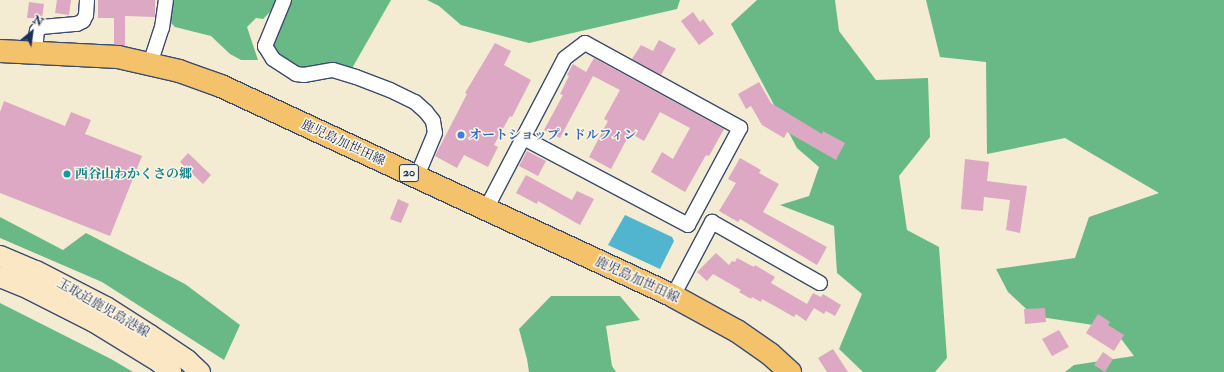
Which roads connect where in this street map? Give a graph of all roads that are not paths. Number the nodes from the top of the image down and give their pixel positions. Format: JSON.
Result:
{"nodes":[{"id":1,"x":87,"y":0,"type":"edge"},
{"id":2,"x":166,"y":0,"type":"edge"},
{"id":3,"x":284,"y":0,"type":"edge"},
{"id":4,"x":0,"y":51,"type":"edge"},
{"id":5,"x":35,"y":52,"type":"junction"},
{"id":6,"x":150,"y":64,"type":"junction"},
{"id":7,"x":524,"y":138,"type":"junction"},
{"id":8,"x":417,"y":176,"type":"junction"},
{"id":9,"x":486,"y":209,"type":"junction"},
{"id":10,"x":0,"y":256,"type":"edge"},
{"id":11,"x":0,"y":277,"type":"edge"},
{"id":12,"x":820,"y":283,"type":"dead end"},
{"id":13,"x":673,"y":296,"type":"junction"},
{"id":14,"x":171,"y":372,"type":"edge"},
{"id":15,"x":200,"y":372,"type":"edge"},
{"id":16,"x":790,"y":372,"type":"edge"}],
"edges":[{"from":1,"to":5,"type":"street"},
{"from":2,"to":6,"type":"street"},
{"from":3,"to":8,"type":"street"},
{"from":4,"to":5,"type":"main road","name":"鹿児島加世田線","number":"20"},
{"from":5,"to":6,"type":"main road","name":"鹿児島加世田線","number":"20"},
{"from":6,"to":8,"type":"main road","name":"鹿児島加世田線","number":"20"},
{"from":7,"to":7,"type":"street"},
{"from":7,"to":9,"type":"street"},
{"from":8,"to":9,"type":"main road","name":"鹿児島加世田線","number":"20"},
{"from":9,"to":13,"type":"main road","name":"鹿児島加世田線","number":"20"},
{"from":10,"to":15,"type":"main road","name":"玉取迫鹿児島港線"},
{"from":11,"to":14,"type":"main road","name":"玉取迫鹿児島港線"},
{"from":12,"to":13,"type":"street"},
{"from":13,"to":16,"type":"main road","name":"鹿児島加世田線","number":"20"}]}
